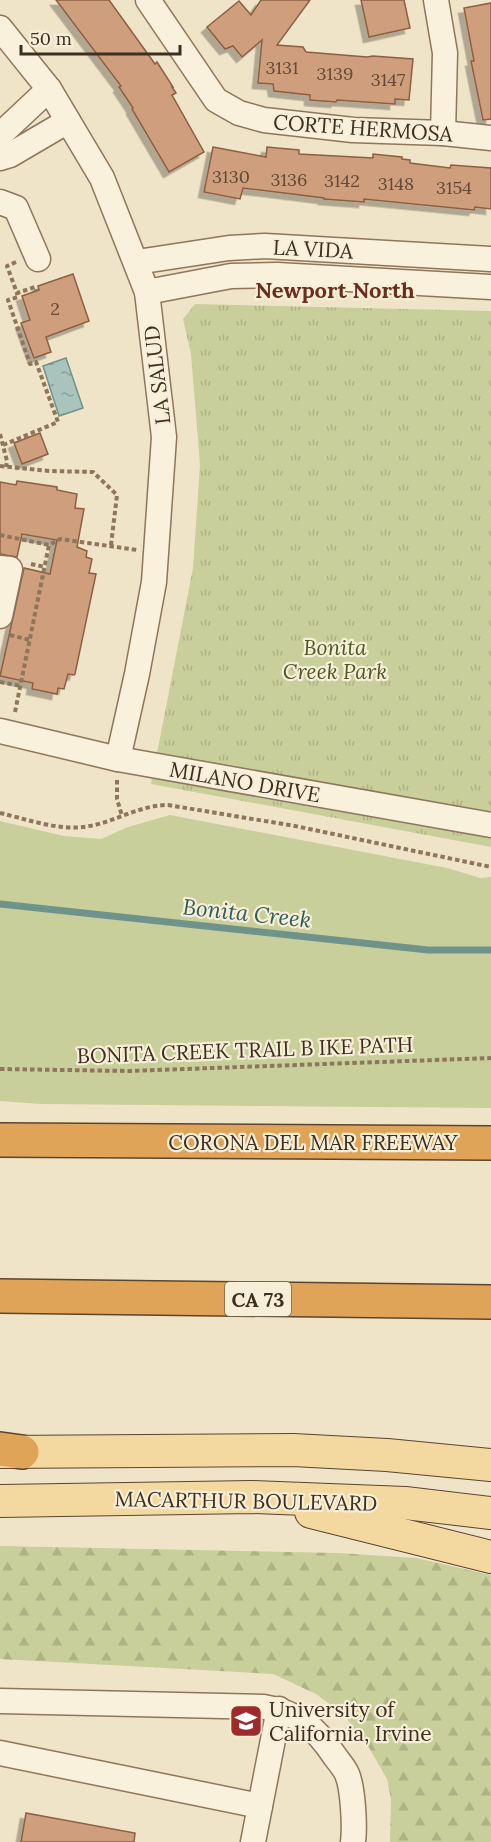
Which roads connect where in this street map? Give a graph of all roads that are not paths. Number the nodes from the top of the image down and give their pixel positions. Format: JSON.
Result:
{"nodes":[{"id":1,"x":436,"y":0,"type":"edge"},
{"id":2,"x":152,"y":2,"type":"edge"},
{"id":3,"x":0,"y":28,"type":"edge"},
{"id":4,"x":49,"y":89,"type":"junction"},
{"id":5,"x":68,"y":121,"type":"junction"},
{"id":6,"x":443,"y":133,"type":"junction"},
{"id":7,"x":0,"y":135,"type":"edge"},
{"id":8,"x":491,"y":138,"type":"edge"},
{"id":9,"x":0,"y":158,"type":"edge"},
{"id":10,"x":0,"y":202,"type":"edge"},
{"id":11,"x":38,"y":259,"type":"dead end"},
{"id":12,"x":491,"y":259,"type":"edge"},
{"id":13,"x":136,"y":262,"type":"junction"},
{"id":14,"x":491,"y":287,"type":"edge"},
{"id":15,"x":147,"y":291,"type":"junction"},
{"id":16,"x":0,"y":568,"type":"edge"},
{"id":17,"x":0,"y":616,"type":"edge"},
{"id":18,"x":6,"y":732,"type":"edge"},
{"id":19,"x":118,"y":759,"type":"junction"},
{"id":20,"x":491,"y":825,"type":"edge"},
{"id":21,"x":0,"y":1118,"type":"edge"},
{"id":22,"x":0,"y":1140,"type":"edge"},
{"id":23,"x":135,"y":1142,"type":"junction"},
{"id":24,"x":491,"y":1143,"type":"edge"},
{"id":25,"x":8,"y":1297,"type":"edge"},
{"id":26,"x":491,"y":1302,"type":"edge"},
{"id":27,"x":8,"y":1451,"type":"edge"},
{"id":28,"x":491,"y":1465,"type":"edge"},
{"id":29,"x":252,"y":1497,"type":"junction"},
{"id":30,"x":0,"y":1501,"type":"edge"},
{"id":31,"x":491,"y":1513,"type":"edge"},
{"id":32,"x":491,"y":1557,"type":"edge"},
{"id":33,"x":0,"y":1701,"type":"edge"},
{"id":34,"x":279,"y":1709,"type":"junction"},
{"id":35,"x":0,"y":1753,"type":"edge"},
{"id":36,"x":260,"y":1806,"type":"junction"},
{"id":37,"x":253,"y":1842,"type":"edge"},
{"id":38,"x":353,"y":1842,"type":"edge"}],
"edges":[{"from":1,"to":6,"type":"street"},
{"from":2,"to":6,"type":"street","name":"CORTE HERMOSA"},
{"from":3,"to":4,"type":"street","name":"LA SALUD"},
{"from":4,"to":5,"type":"street","name":"LA SALUD"},
{"from":4,"to":7,"type":"street"},
{"from":5,"to":9,"type":"street"},
{"from":5,"to":13,"type":"street","name":"LA SALUD"},
{"from":6,"to":8,"type":"street","name":"CORTE HERMOSA"},
{"from":10,"to":11,"type":"street"},
{"from":12,"to":13,"type":"street","name":"LA VIDA"},
{"from":13,"to":15,"type":"street","name":"LA SALUD"},
{"from":14,"to":15,"type":"street","name":"LA VIDA"},
{"from":15,"to":19,"type":"street","name":"LA SALUD"},
{"from":16,"to":17,"type":"street"},
{"from":18,"to":19,"type":"street","name":"MILANO DRIVE"},
{"from":19,"to":20,"type":"street","name":"MILANO DRIVE"},
{"from":21,"to":23,"type":"highway"},
{"from":22,"to":23,"type":"highway"},
{"from":23,"to":24,"type":"highway","name":"CORONA DEL MAR FREEWAY"},
{"from":25,"to":26,"type":"highway","number":"CA 73"},
{"from":27,"to":28,"type":"main road"},
{"from":29,"to":30,"type":"main road","name":"MACARTHUR BOULEVARD"},
{"from":29,"to":31,"type":"main road","name":"MACARTHUR BOULEVARD"},
{"from":29,"to":32,"type":"main road"},
{"from":33,"to":34,"type":"street"},
{"from":34,"to":36,"type":"street"},
{"from":34,"to":38,"type":"street"},
{"from":35,"to":36,"type":"street"},
{"from":36,"to":37,"type":"street"}]}
